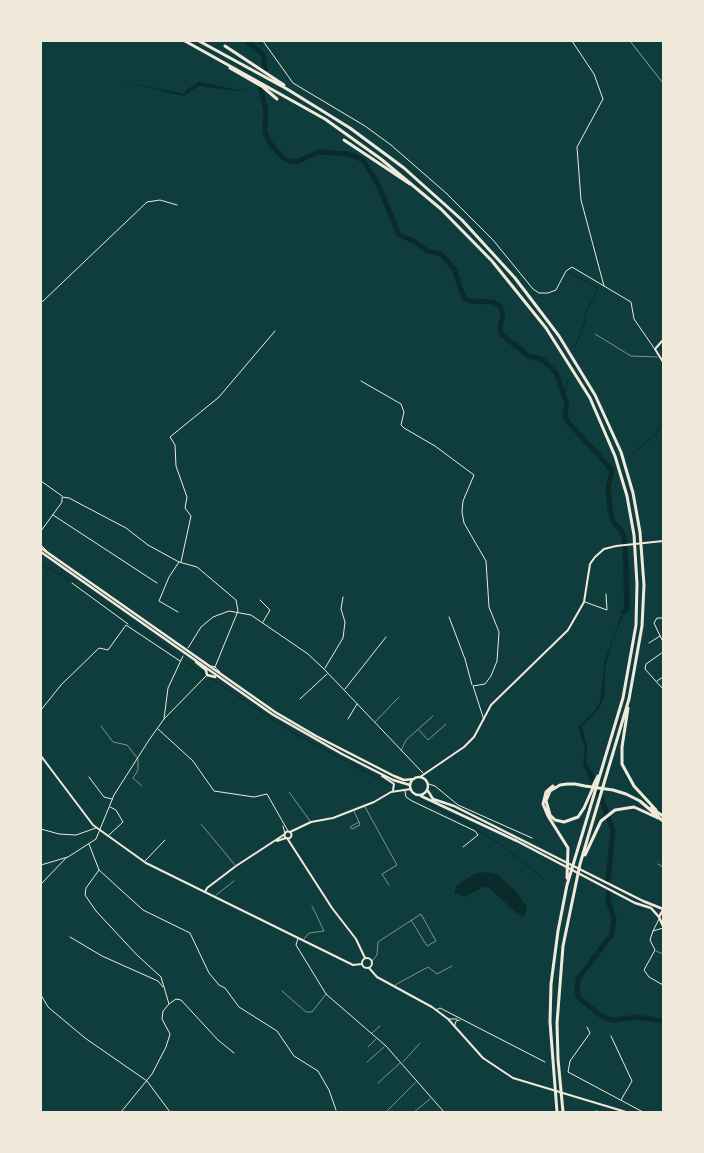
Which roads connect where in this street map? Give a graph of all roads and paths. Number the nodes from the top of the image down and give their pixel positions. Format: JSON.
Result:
{"nodes":[{"id":1,"x":185,"y":41,"type":"edge"},
{"id":2,"x":199,"y":41,"type":"edge"},
{"id":3,"x":263,"y":41,"type":"edge"},
{"id":4,"x":572,"y":41,"type":"edge"},
{"id":5,"x":225,"y":46,"type":"dead end"},
{"id":6,"x":201,"y":50,"type":"junction"},
{"id":7,"x":277,"y":99,"type":"dead end"},
{"id":8,"x":312,"y":104,"type":"junction"},
{"id":9,"x":344,"y":140,"type":"dead end"},
{"id":10,"x":429,"y":198,"type":"junction"},
{"id":11,"x":177,"y":205,"type":"dead end"},
{"id":12,"x":604,"y":286,"type":"junction"},
{"id":13,"x":41,"y":303,"type":"edge"},
{"id":14,"x":275,"y":331,"type":"dead end"},
{"id":15,"x":595,"y":334,"type":"dead end"},
{"id":16,"x":663,"y":340,"type":"edge"},
{"id":17,"x":655,"y":349,"type":"junction"},
{"id":18,"x":659,"y":355,"type":"junction"},
{"id":19,"x":663,"y":362,"type":"edge"},
{"id":20,"x":361,"y":381,"type":"dead end"},
{"id":21,"x":41,"y":481,"type":"edge"},
{"id":22,"x":62,"y":497,"type":"junction"},
{"id":23,"x":52,"y":515,"type":"junction"},
{"id":24,"x":41,"y":531,"type":"edge"},
{"id":25,"x":663,"y":541,"type":"edge"},
{"id":26,"x":41,"y":546,"type":"edge"},
{"id":27,"x":41,"y":552,"type":"edge"},
{"id":28,"x":180,"y":562,"type":"junction"},
{"id":29,"x":72,"y":583,"type":"dead end"},
{"id":30,"x":158,"y":583,"type":"dead end"},
{"id":31,"x":606,"y":594,"type":"dead end"},
{"id":32,"x":343,"y":597,"type":"dead end"},
{"id":33,"x":260,"y":600,"type":"dead end"},
{"id":34,"x":584,"y":602,"type":"junction"},
{"id":35,"x":238,"y":611,"type":"junction"},
{"id":36,"x":178,"y":612,"type":"dead end"},
{"id":37,"x":449,"y":617,"type":"dead end"},
{"id":38,"x":663,"y":618,"type":"edge"},
{"id":39,"x":262,"y":623,"type":"junction"},
{"id":40,"x":128,"y":625,"type":"junction"},
{"id":41,"x":386,"y":636,"type":"dead end"},
{"id":42,"x":660,"y":636,"type":"junction"},
{"id":43,"x":663,"y":642,"type":"edge"},
{"id":44,"x":649,"y":643,"type":"dead end"},
{"id":45,"x":188,"y":648,"type":"dead end"},
{"id":46,"x":663,"y":652,"type":"edge"},
{"id":47,"x":183,"y":656,"type":"dead end"},
{"id":48,"x":194,"y":660,"type":"junction"},
{"id":49,"x":180,"y":661,"type":"junction"},
{"id":50,"x":209,"y":666,"type":"junction"},
{"id":51,"x":215,"y":667,"type":"junction"},
{"id":52,"x":324,"y":669,"type":"junction"},
{"id":53,"x":328,"y":672,"type":"junction"},
{"id":54,"x":207,"y":675,"type":"junction"},
{"id":55,"x":222,"y":675,"type":"junction"},
{"id":56,"x":663,"y":677,"type":"edge"},
{"id":57,"x":224,"y":681,"type":"junction"},
{"id":58,"x":656,"y":682,"type":"junction"},
{"id":59,"x":473,"y":686,"type":"junction"},
{"id":60,"x":663,"y":688,"type":"edge"},
{"id":61,"x":345,"y":689,"type":"junction"},
{"id":62,"x":400,"y":698,"type":"dead end"},
{"id":63,"x":300,"y":699,"type":"dead end"},
{"id":64,"x":629,"y":699,"type":"junction"},
{"id":65,"x":358,"y":703,"type":"junction"},
{"id":66,"x":41,"y":710,"type":"edge"},
{"id":67,"x":433,"y":716,"type":"dead end"},
{"id":68,"x":164,"y":719,"type":"junction"},
{"id":69,"x":348,"y":719,"type":"dead end"},
{"id":70,"x":484,"y":720,"type":"junction"},
{"id":71,"x":375,"y":722,"type":"junction"},
{"id":72,"x":446,"y":724,"type":"dead end"},
{"id":73,"x":101,"y":726,"type":"dead end"},
{"id":74,"x":157,"y":728,"type":"junction"},
{"id":75,"x":418,"y":729,"type":"junction"},
{"id":76,"x":401,"y":751,"type":"junction"},
{"id":77,"x":41,"y":756,"type":"edge"},
{"id":78,"x":138,"y":759,"type":"junction"},
{"id":79,"x":374,"y":770,"type":"junction"},
{"id":80,"x":422,"y":773,"type":"junction"},
{"id":81,"x":89,"y":777,"type":"dead end"},
{"id":82,"x":420,"y":777,"type":"junction"},
{"id":83,"x":414,"y":779,"type":"junction"},
{"id":84,"x":598,"y":779,"type":"junction"},
{"id":85,"x":429,"y":784,"type":"junction"},
{"id":86,"x":585,"y":785,"type":"junction"},
{"id":87,"x":142,"y":786,"type":"dead end"},
{"id":88,"x":410,"y":787,"type":"junction"},
{"id":89,"x":613,"y":789,"type":"junction"},
{"id":90,"x":393,"y":791,"type":"junction"},
{"id":91,"x":406,"y":791,"type":"junction"},
{"id":92,"x":428,"y":791,"type":"junction"},
{"id":93,"x":289,"y":792,"type":"dead end"},
{"id":94,"x":421,"y":796,"type":"junction"},
{"id":95,"x":112,"y":799,"type":"junction"},
{"id":96,"x":364,"y":806,"type":"junction"},
{"id":97,"x":109,"y":807,"type":"junction"},
{"id":98,"x":354,"y":810,"type":"junction"},
{"id":99,"x":658,"y":812,"type":"junction"},
{"id":100,"x":663,"y":816,"type":"edge"},
{"id":101,"x":662,"y":821,"type":"edge"},
{"id":102,"x":311,"y":822,"type":"junction"},
{"id":103,"x":359,"y":822,"type":"dead end"},
{"id":104,"x":201,"y":824,"type":"dead end"},
{"id":105,"x":283,"y":825,"type":"junction"},
{"id":106,"x":96,"y":828,"type":"junction"},
{"id":107,"x":41,"y":829,"type":"edge"},
{"id":108,"x":101,"y":830,"type":"junction"},
{"id":109,"x":285,"y":834,"type":"junction"},
{"id":110,"x":109,"y":835,"type":"junction"},
{"id":111,"x":289,"y":835,"type":"junction"},
{"id":112,"x":532,"y":838,"type":"dead end"},
{"id":113,"x":165,"y":840,"type":"dead end"},
{"id":114,"x":275,"y":842,"type":"junction"},
{"id":115,"x":89,"y":844,"type":"junction"},
{"id":116,"x":463,"y":846,"type":"dead end"},
{"id":117,"x":68,"y":857,"type":"junction"},
{"id":118,"x":144,"y":862,"type":"junction"},
{"id":119,"x":562,"y":863,"type":"junction"},
{"id":120,"x":580,"y":864,"type":"junction"},
{"id":121,"x":658,"y":864,"type":"dead end"},
{"id":122,"x":41,"y":865,"type":"edge"},
{"id":123,"x":236,"y":866,"type":"junction"},
{"id":124,"x":663,"y":867,"type":"edge"},
{"id":125,"x":99,"y":870,"type":"junction"},
{"id":126,"x":588,"y":876,"type":"junction"},
{"id":127,"x":234,"y":881,"type":"dead end"},
{"id":128,"x":41,"y":884,"type":"edge"},
{"id":129,"x":388,"y":885,"type":"dead end"},
{"id":130,"x":567,"y":886,"type":"junction"},
{"id":131,"x":205,"y":892,"type":"junction"},
{"id":132,"x":215,"y":896,"type":"junction"},
{"id":133,"x":312,"y":906,"type":"dead end"},
{"id":134,"x":663,"y":909,"type":"edge"},
{"id":135,"x":659,"y":918,"type":"junction"},
{"id":136,"x":411,"y":920,"type":"junction"},
{"id":137,"x":663,"y":927,"type":"edge"},
{"id":138,"x":653,"y":931,"type":"junction"},
{"id":139,"x":70,"y":936,"type":"dead end"},
{"id":140,"x":298,"y":938,"type":"junction"},
{"id":141,"x":303,"y":940,"type":"junction"},
{"id":142,"x":654,"y":950,"type":"junction"},
{"id":143,"x":663,"y":954,"type":"edge"},
{"id":144,"x":366,"y":958,"type":"junction"},
{"id":145,"x":372,"y":961,"type":"junction"},
{"id":146,"x":362,"y":964,"type":"junction"},
{"id":147,"x":452,"y":966,"type":"dead end"},
{"id":148,"x":369,"y":968,"type":"junction"},
{"id":149,"x":663,"y":985,"type":"edge"},
{"id":150,"x":394,"y":986,"type":"junction"},
{"id":151,"x":164,"y":987,"type":"junction"},
{"id":152,"x":282,"y":991,"type":"dead end"},
{"id":153,"x":326,"y":994,"type":"junction"},
{"id":154,"x":41,"y":995,"type":"edge"},
{"id":155,"x":169,"y":1004,"type":"junction"},
{"id":156,"x":436,"y":1010,"type":"junction"},
{"id":157,"x":448,"y":1019,"type":"junction"},
{"id":158,"x":461,"y":1019,"type":"junction"},
{"id":159,"x":380,"y":1026,"type":"dead end"},
{"id":160,"x":587,"y":1027,"type":"dead end"},
{"id":161,"x":456,"y":1028,"type":"junction"},
{"id":162,"x":371,"y":1034,"type":"junction"},
{"id":163,"x":611,"y":1036,"type":"dead end"},
{"id":164,"x":376,"y":1038,"type":"junction"},
{"id":165,"x":420,"y":1043,"type":"dead end"},
{"id":166,"x":386,"y":1046,"type":"junction"},
{"id":167,"x":368,"y":1047,"type":"dead end"},
{"id":168,"x":234,"y":1053,"type":"dead end"},
{"id":169,"x":367,"y":1062,"type":"dead end"},
{"id":170,"x":545,"y":1062,"type":"dead end"},
{"id":171,"x":401,"y":1063,"type":"junction"},
{"id":172,"x":147,"y":1081,"type":"junction"},
{"id":173,"x":418,"y":1081,"type":"junction"},
{"id":174,"x":378,"y":1083,"type":"dead end"},
{"id":175,"x":432,"y":1098,"type":"junction"},
{"id":176,"x":621,"y":1100,"type":"junction"},
{"id":177,"x":336,"y":1110,"type":"dead end"},
{"id":178,"x":596,"y":1111,"type":"edge"},
{"id":179,"x":121,"y":1112,"type":"edge"},
{"id":180,"x":170,"y":1112,"type":"edge"},
{"id":181,"x":386,"y":1112,"type":"edge"},
{"id":182,"x":414,"y":1112,"type":"edge"},
{"id":183,"x":444,"y":1112,"type":"edge"},
{"id":184,"x":557,"y":1112,"type":"edge"},
{"id":185,"x":564,"y":1112,"type":"edge"},
{"id":186,"x":601,"y":1112,"type":"edge"},
{"id":187,"x":626,"y":1112,"type":"edge"},
{"id":188,"x":643,"y":1112,"type":"edge"}],
"edges":[{"from":1,"to":6,"type":"highway"},
{"from":2,"to":8,"type":"highway"},
{"from":3,"to":12,"type":"street"},
{"from":4,"to":12,"type":"street"},
{"from":5,"to":8,"type":"highway"},
{"from":6,"to":7,"type":"highway"},
{"from":6,"to":10,"type":"highway"},
{"from":8,"to":64,"type":"highway"},
{"from":9,"to":10,"type":"highway"},
{"from":10,"to":84,"type":"highway"},
{"from":11,"to":13,"type":"street"},
{"from":12,"to":17,"type":"street"},
{"from":14,"to":28,"type":"street"},
{"from":15,"to":18,"type":"lane"},
{"from":16,"to":17,"type":"street"},
{"from":17,"to":18,"type":"street"},
{"from":18,"to":19,"type":"street"},
{"from":20,"to":59,"type":"street"},
{"from":21,"to":22,"type":"street"},
{"from":22,"to":23,"type":"street"},
{"from":22,"to":28,"type":"street"},
{"from":23,"to":24,"type":"street"},
{"from":23,"to":30,"type":"street"},
{"from":25,"to":34,"type":"street"},
{"from":26,"to":50,"type":"main road"},
{"from":27,"to":48,"type":"main road"},
{"from":28,"to":35,"type":"street"},
{"from":28,"to":36,"type":"street"},
{"from":29,"to":40,"type":"street"},
{"from":31,"to":34,"type":"street"},
{"from":32,"to":52,"type":"street"},
{"from":33,"to":39,"type":"street"},
{"from":34,"to":70,"type":"street"},
{"from":35,"to":39,"type":"street"},
{"from":35,"to":45,"type":"street"},
{"from":35,"to":51,"type":"street"},
{"from":37,"to":59,"type":"street"},
{"from":38,"to":42,"type":"street"},
{"from":39,"to":52,"type":"street"},
{"from":40,"to":49,"type":"street"},
{"from":40,"to":66,"type":"street"},
{"from":41,"to":61,"type":"street"},
{"from":42,"to":43,"type":"street"},
{"from":42,"to":44,"type":"street"},
{"from":46,"to":58,"type":"street"},
{"from":47,"to":49,"type":"street"},
{"from":48,"to":54,"type":"main road"},
{"from":48,"to":57,"type":"main road"},
{"from":49,"to":68,"type":"street"},
{"from":50,"to":51,"type":"street"},
{"from":50,"to":55,"type":"main road"},
{"from":51,"to":55,"type":"street"},
{"from":52,"to":53,"type":"street"},
{"from":53,"to":61,"type":"street"},
{"from":53,"to":63,"type":"street"},
{"from":54,"to":57,"type":"main road"},
{"from":54,"to":68,"type":"street"},
{"from":55,"to":83,"type":"main road"},
{"from":56,"to":58,"type":"street"},
{"from":57,"to":79,"type":"main road"},
{"from":58,"to":60,"type":"street"},
{"from":59,"to":70,"type":"street"},
{"from":61,"to":65,"type":"street"},
{"from":62,"to":71,"type":"lane"},
{"from":64,"to":99,"type":"highway"},
{"from":64,"to":120,"type":"highway"},
{"from":65,"to":69,"type":"street"},
{"from":65,"to":71,"type":"street"},
{"from":67,"to":75,"type":"lane"},
{"from":68,"to":74,"type":"street"},
{"from":70,"to":80,"type":"street"},
{"from":71,"to":76,"type":"street"},
{"from":72,"to":75,"type":"lane"},
{"from":73,"to":78,"type":"lane"},
{"from":74,"to":78,"type":"street"},
{"from":74,"to":105,"type":"street"},
{"from":75,"to":76,"type":"lane"},
{"from":76,"to":80,"type":"street"},
{"from":77,"to":106,"type":"street"},
{"from":78,"to":87,"type":"lane"},
{"from":78,"to":95,"type":"street"},
{"from":79,"to":88,"type":"main road"},
{"from":79,"to":90,"type":"street"},
{"from":80,"to":82,"type":"street"},
{"from":81,"to":95,"type":"street"},
{"from":82,"to":83,"type":"main road"},
{"from":82,"to":85,"type":"main road"},
{"from":83,"to":88,"type":"main road"},
{"from":84,"to":86,"type":"highway"},
{"from":84,"to":130,"type":"highway"},
{"from":85,"to":92,"type":"main road"},
{"from":85,"to":112,"type":"street"},
{"from":86,"to":89,"type":"highway"},
{"from":86,"to":130,"type":"highway"},
{"from":88,"to":91,"type":"street"},
{"from":88,"to":94,"type":"main road"},
{"from":89,"to":99,"type":"highway"},
{"from":89,"to":101,"type":"highway"},
{"from":90,"to":91,"type":"street"},
{"from":90,"to":96,"type":"street"},
{"from":91,"to":116,"type":"street"},
{"from":92,"to":94,"type":"main road"},
{"from":92,"to":119,"type":"main road"},
{"from":93,"to":102,"type":"lane"},
{"from":94,"to":119,"type":"main road"},
{"from":95,"to":97,"type":"street"},
{"from":96,"to":98,"type":"street"},
{"from":96,"to":129,"type":"lane"},
{"from":97,"to":108,"type":"street"},
{"from":97,"to":110,"type":"street"},
{"from":98,"to":102,"type":"street"},
{"from":98,"to":103,"type":"lane"},
{"from":99,"to":100,"type":"highway"},
{"from":101,"to":120,"type":"highway"},
{"from":102,"to":111,"type":"street"},
{"from":104,"to":123,"type":"lane"},
{"from":105,"to":109,"type":"street"},
{"from":105,"to":111,"type":"street"},
{"from":106,"to":107,"type":"street"},
{"from":106,"to":108,"type":"street"},
{"from":108,"to":110,"type":"street"},
{"from":108,"to":115,"type":"street"},
{"from":109,"to":111,"type":"street"},
{"from":109,"to":114,"type":"street"},
{"from":110,"to":118,"type":"street"},
{"from":111,"to":114,"type":"street"},
{"from":111,"to":144,"type":"street"},
{"from":113,"to":118,"type":"street"},
{"from":114,"to":123,"type":"street"},
{"from":115,"to":117,"type":"street"},
{"from":115,"to":125,"type":"street"},
{"from":117,"to":122,"type":"street"},
{"from":117,"to":128,"type":"street"},
{"from":118,"to":131,"type":"street"},
{"from":119,"to":126,"type":"main road"},
{"from":120,"to":185,"type":"highway"},
{"from":121,"to":124,"type":"lane"},
{"from":123,"to":131,"type":"street"},
{"from":125,"to":151,"type":"street"},
{"from":125,"to":177,"type":"street"},
{"from":126,"to":134,"type":"main road"},
{"from":126,"to":135,"type":"main road"},
{"from":127,"to":132,"type":"lane"},
{"from":130,"to":184,"type":"highway"},
{"from":131,"to":132,"type":"street"},
{"from":132,"to":140,"type":"street"},
{"from":133,"to":141,"type":"lane"},
{"from":134,"to":135,"type":"main road"},
{"from":135,"to":137,"type":"main road"},
{"from":135,"to":138,"type":"street"},
{"from":136,"to":136,"type":"lane"},
{"from":136,"to":145,"type":"lane"},
{"from":137,"to":138,"type":"street"},
{"from":138,"to":142,"type":"street"},
{"from":139,"to":151,"type":"street"},
{"from":140,"to":141,"type":"street"},
{"from":140,"to":153,"type":"street"},
{"from":141,"to":146,"type":"street"},
{"from":142,"to":143,"type":"lane"},
{"from":142,"to":149,"type":"street"},
{"from":144,"to":145,"type":"street"},
{"from":144,"to":146,"type":"street"},
{"from":145,"to":148,"type":"street"},
{"from":146,"to":148,"type":"street"},
{"from":147,"to":150,"type":"lane"},
{"from":148,"to":150,"type":"street"},
{"from":150,"to":156,"type":"street"},
{"from":151,"to":155,"type":"street"},
{"from":152,"to":153,"type":"lane"},
{"from":153,"to":162,"type":"street"},
{"from":154,"to":172,"type":"street"},
{"from":155,"to":168,"type":"street"},
{"from":155,"to":172,"type":"street"},
{"from":156,"to":157,"type":"street"},
{"from":156,"to":158,"type":"street"},
{"from":157,"to":158,"type":"street"},
{"from":157,"to":161,"type":"street"},
{"from":158,"to":161,"type":"street"},
{"from":158,"to":170,"type":"street"},
{"from":159,"to":162,"type":"lane"},
{"from":160,"to":176,"type":"street"},
{"from":161,"to":187,"type":"street"},
{"from":162,"to":164,"type":"street"},
{"from":163,"to":176,"type":"street"},
{"from":164,"to":166,"type":"street"},
{"from":164,"to":167,"type":"lane"},
{"from":165,"to":171,"type":"lane"},
{"from":166,"to":169,"type":"lane"},
{"from":166,"to":171,"type":"street"},
{"from":171,"to":173,"type":"street"},
{"from":171,"to":174,"type":"lane"},
{"from":172,"to":179,"type":"street"},
{"from":172,"to":180,"type":"street"},
{"from":173,"to":175,"type":"street"},
{"from":173,"to":181,"type":"lane"},
{"from":175,"to":182,"type":"lane"},
{"from":175,"to":183,"type":"street"},
{"from":176,"to":188,"type":"street"},
{"from":178,"to":186,"type":"street"}]}
